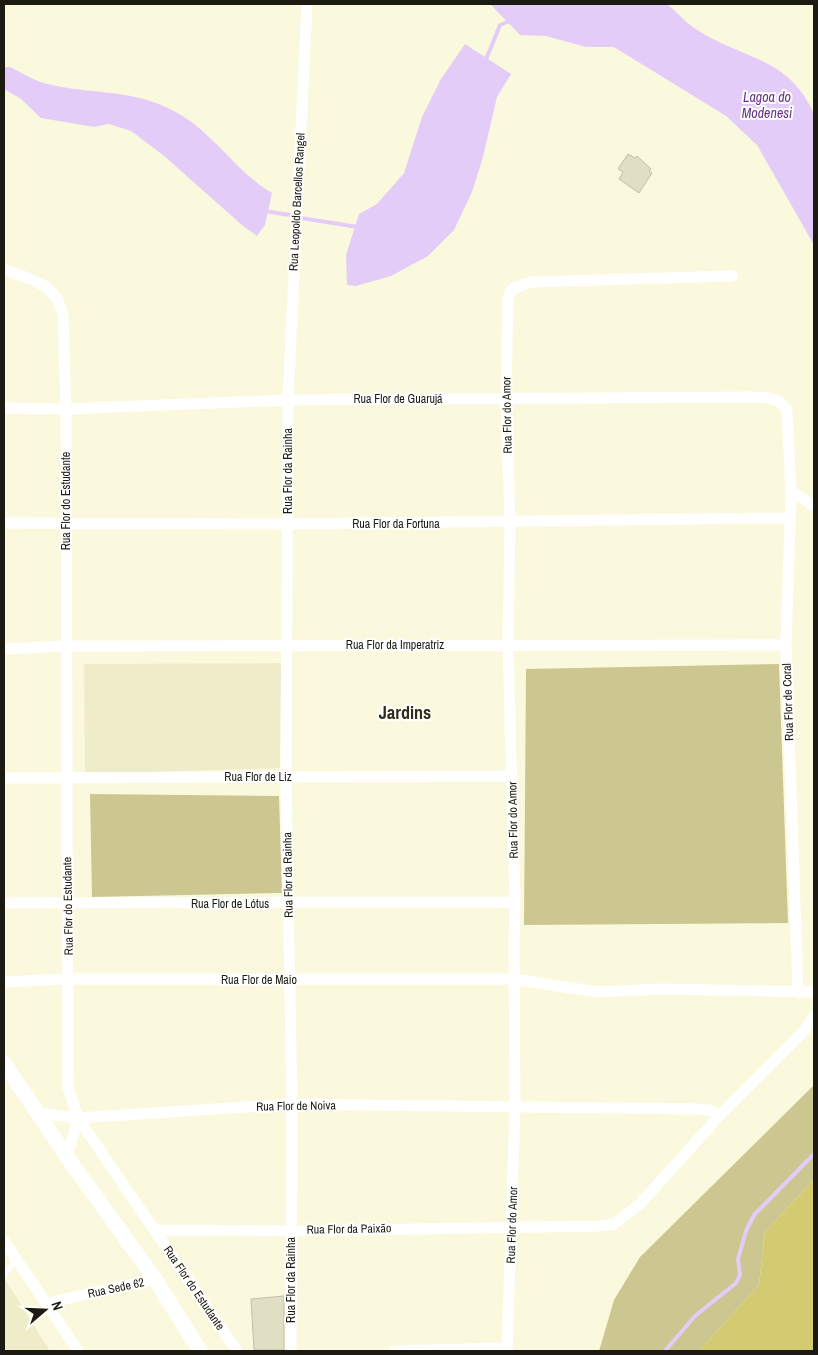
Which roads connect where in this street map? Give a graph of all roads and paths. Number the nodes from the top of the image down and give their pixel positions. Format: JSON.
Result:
{"nodes":[{"id":1,"x":307,"y":4,"type":"edge"},
{"id":2,"x":4,"y":269,"type":"edge"},
{"id":3,"x":732,"y":276,"type":"dead end"},
{"id":4,"x":506,"y":399,"type":"junction"},
{"id":5,"x":288,"y":400,"type":"junction"},
{"id":6,"x":4,"y":408,"type":"edge"},
{"id":7,"x":66,"y":409,"type":"junction"},
{"id":8,"x":787,"y":411,"type":"joint"},
{"id":9,"x":791,"y":491,"type":"junction"},
{"id":10,"x":814,"y":506,"type":"edge"},
{"id":11,"x":789,"y":518,"type":"junction"},
{"id":12,"x":4,"y":523,"type":"edge"},
{"id":13,"x":66,"y":523,"type":"junction"},
{"id":14,"x":510,"y":523,"type":"junction"},
{"id":15,"x":288,"y":524,"type":"junction"},
{"id":16,"x":288,"y":644,"type":"junction"},
{"id":17,"x":786,"y":644,"type":"junction"},
{"id":18,"x":508,"y":645,"type":"junction"},
{"id":19,"x":66,"y":646,"type":"junction"},
{"id":20,"x":4,"y":649,"type":"edge"},
{"id":21,"x":512,"y":776,"type":"junction"},
{"id":22,"x":4,"y":778,"type":"edge"},
{"id":23,"x":67,"y":778,"type":"junction"},
{"id":24,"x":286,"y":778,"type":"junction"},
{"id":25,"x":515,"y":902,"type":"junction"},
{"id":26,"x":4,"y":903,"type":"edge"},
{"id":27,"x":67,"y":904,"type":"junction"},
{"id":28,"x":289,"y":904,"type":"junction"},
{"id":29,"x":68,"y":979,"type":"junction"},
{"id":30,"x":514,"y":980,"type":"junction"},
{"id":31,"x":290,"y":981,"type":"junction"},
{"id":32,"x":4,"y":982,"type":"edge"},
{"id":33,"x":814,"y":992,"type":"edge"},
{"id":34,"x":798,"y":993,"type":"junction"},
{"id":35,"x":814,"y":1016,"type":"edge"},
{"id":36,"x":4,"y":1062,"type":"edge"},
{"id":37,"x":292,"y":1104,"type":"junction"},
{"id":38,"x":515,"y":1106,"type":"junction"},
{"id":39,"x":40,"y":1113,"type":"junction"},
{"id":40,"x":720,"y":1115,"type":"junction"},
{"id":41,"x":78,"y":1118,"type":"junction"},
{"id":42,"x":67,"y":1157,"type":"junction"},
{"id":43,"x":513,"y":1226,"type":"junction"},
{"id":44,"x":155,"y":1230,"type":"junction"},
{"id":45,"x":291,"y":1231,"type":"junction"},
{"id":46,"x":4,"y":1241,"type":"edge"},
{"id":47,"x":17,"y":1260,"type":"junction"},
{"id":48,"x":4,"y":1274,"type":"edge"},
{"id":49,"x":155,"y":1279,"type":"junction"},
{"id":50,"x":47,"y":1303,"type":"junction"},
{"id":51,"x":507,"y":1350,"type":"edge"},
{"id":52,"x":78,"y":1351,"type":"edge"},
{"id":53,"x":200,"y":1351,"type":"edge"},
{"id":54,"x":237,"y":1351,"type":"edge"},
{"id":55,"x":290,"y":1351,"type":"edge"},
{"id":56,"x":394,"y":1351,"type":"edge"}],
"edges":[{"from":1,"to":5,"type":"street","name":"Rua Leopoldo Barcellos Rangel"},
{"from":2,"to":7,"type":"street","name":"Rua Flor do Estudante"},
{"from":3,"to":4,"type":"street","name":"Rua Flor do Amor"},
{"from":4,"to":5,"type":"street","name":"Rua Flor de Guarujá"},
{"from":4,"to":8,"type":"street","name":"Rua Flor de Guarujá"},
{"from":4,"to":14,"type":"street","name":"Rua Flor do Amor"},
{"from":5,"to":7,"type":"street","name":"Rua Flor de Guarujá"},
{"from":5,"to":15,"type":"street","name":"Rua Flor da Rainha"},
{"from":6,"to":7,"type":"street","name":"Rua Flor de Guarujá"},
{"from":7,"to":13,"type":"street","name":"Rua Flor do Estudante"},
{"from":8,"to":9,"type":"street","name":"Rua Flor de Coral"},
{"from":9,"to":10,"type":"street"},
{"from":9,"to":11,"type":"street","name":"Rua Flor de Coral"},
{"from":11,"to":14,"type":"street","name":"Rua Flor da Fortuna"},
{"from":11,"to":17,"type":"street","name":"Rua Flor de Coral"},
{"from":12,"to":13,"type":"street","name":"Rua Flor da Fortuna"},
{"from":13,"to":15,"type":"street","name":"Rua Flor da Fortuna"},
{"from":13,"to":19,"type":"street","name":"Rua Flor do Estudante"},
{"from":14,"to":15,"type":"street","name":"Rua Flor da Fortuna"},
{"from":14,"to":18,"type":"street","name":"Rua Flor do Amor"},
{"from":15,"to":16,"type":"street","name":"Rua Flor da Rainha"},
{"from":16,"to":18,"type":"street","name":"Rua Flor da Imperatriz"},
{"from":16,"to":19,"type":"street","name":"Rua Flor da Imperatriz"},
{"from":16,"to":24,"type":"street","name":"Rua Flor da Rainha"},
{"from":17,"to":18,"type":"street","name":"Rua Flor da Imperatriz"},
{"from":17,"to":34,"type":"street","name":"Rua Flor de Coral"},
{"from":18,"to":21,"type":"street","name":"Rua Flor do Amor"},
{"from":19,"to":20,"type":"street","name":"Rua Flor da Imperatriz"},
{"from":19,"to":23,"type":"street","name":"Rua Flor do Estudante"},
{"from":21,"to":24,"type":"street","name":"Rua Flor de Liz"},
{"from":21,"to":25,"type":"street","name":"Rua Flor do Amor"},
{"from":22,"to":23,"type":"street","name":"Rua Flor de Liz"},
{"from":23,"to":24,"type":"street","name":"Rua Flor de Liz"},
{"from":23,"to":27,"type":"street","name":"Rua Flor do Estudante"},
{"from":24,"to":28,"type":"street","name":"Rua Flor da Rainha"},
{"from":25,"to":28,"type":"street","name":"Rua Flor de Lótus"},
{"from":25,"to":30,"type":"street","name":"Rua Flor do Amor"},
{"from":26,"to":27,"type":"street","name":"Rua Flor de Lótus"},
{"from":27,"to":28,"type":"street","name":"Rua Flor de Lótus"},
{"from":27,"to":29,"type":"street","name":"Rua Flor do Estudante"},
{"from":28,"to":31,"type":"street","name":"Rua Flor da Rainha"},
{"from":29,"to":31,"type":"street","name":"Rua Flor de Maio"},
{"from":29,"to":32,"type":"street","name":"Rua Flor de Maio"},
{"from":29,"to":41,"type":"street","name":"Rua Flor do Estudante"},
{"from":30,"to":31,"type":"street","name":"Rua Flor de Maio"},
{"from":30,"to":34,"type":"street","name":"Rua Flor de Maio"},
{"from":30,"to":38,"type":"street","name":"Rua Flor do Amor"},
{"from":31,"to":37,"type":"street","name":"Rua Flor da Rainha"},
{"from":33,"to":34,"type":"street","name":"Rua Flor de Maio"},
{"from":35,"to":40,"type":"street","name":"Rua Flor da Paixão"},
{"from":36,"to":39,"type":"main road"},
{"from":37,"to":38,"type":"street","name":"Rua Flor de Noiva"},
{"from":37,"to":41,"type":"street","name":"Rua Flor de Noiva"},
{"from":37,"to":45,"type":"street","name":"Rua Flor da Rainha"},
{"from":38,"to":40,"type":"street","name":"Rua Flor de Noiva"},
{"from":38,"to":43,"type":"street","name":"Rua Flor do Amor"},
{"from":39,"to":41,"type":"street","name":"Rua Flor de Noiva"},
{"from":39,"to":42,"type":"main road"},
{"from":40,"to":43,"type":"street","name":"Rua Flor da Paixão"},
{"from":41,"to":42,"type":"street"},
{"from":41,"to":44,"type":"street","name":"Rua Flor do Estudante"},
{"from":42,"to":49,"type":"main road"},
{"from":43,"to":45,"type":"street","name":"Rua Flor da Paixão"},
{"from":43,"to":51,"type":"street","name":"Rua Flor do Amor"},
{"from":44,"to":45,"type":"street","name":"Rua Flor da Paixão"},
{"from":44,"to":54,"type":"street","name":"Rua Flor do Estudante"},
{"from":45,"to":55,"type":"street","name":"Rua Flor da Rainha"},
{"from":46,"to":47,"type":"street"},
{"from":47,"to":48,"type":"lane"},
{"from":47,"to":50,"type":"street"},
{"from":49,"to":50,"type":"street","name":"Rua Sede 62"},
{"from":49,"to":53,"type":"main road"},
{"from":50,"to":52,"type":"street"},
{"from":51,"to":56,"type":"street"}]}
